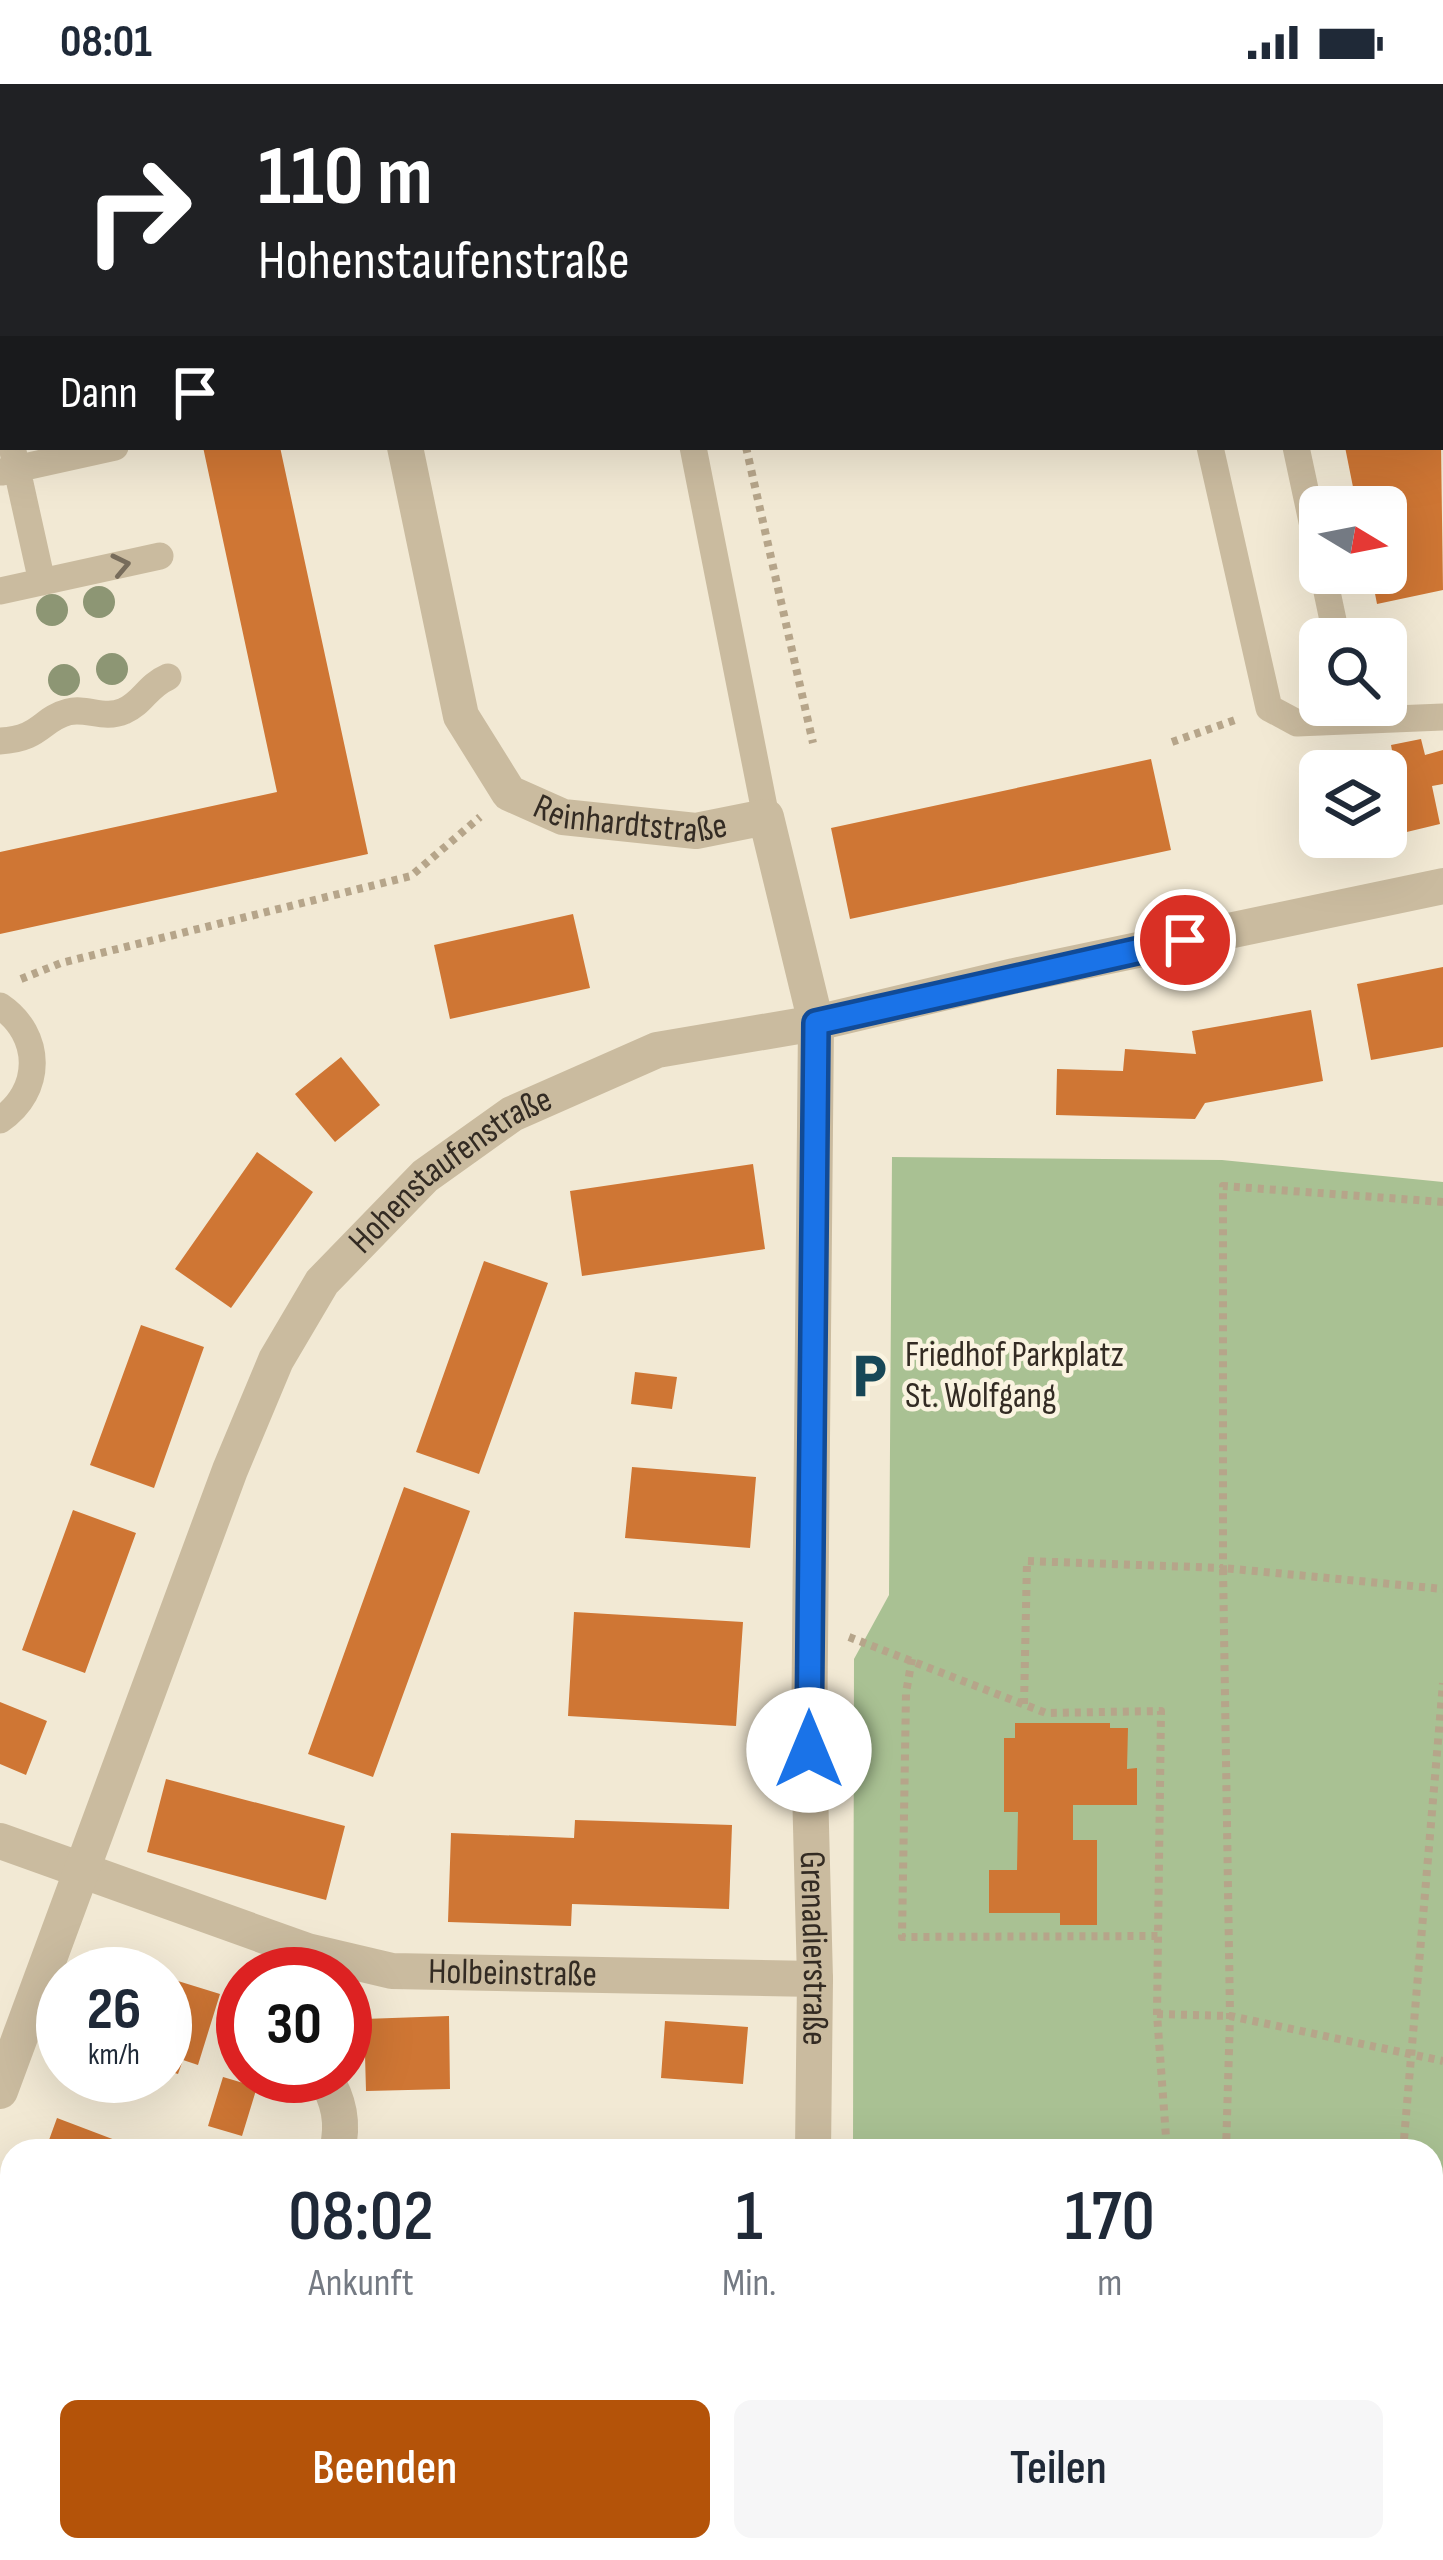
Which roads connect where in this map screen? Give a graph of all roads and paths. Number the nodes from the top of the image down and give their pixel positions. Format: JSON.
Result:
{"nodes":[{"id":1,"x":96,"y":450,"type":"edge"},
{"id":2,"x":406,"y":450,"type":"edge"},
{"id":3,"x":694,"y":450,"type":"edge"},
{"id":4,"x":747,"y":450,"type":"edge"},
{"id":5,"x":1211,"y":450,"type":"edge"},
{"id":6,"x":1297,"y":450,"type":"edge"},
{"id":7,"x":10,"y":463,"type":"edge"},
{"id":8,"x":1304,"y":486,"type":"edge"},
{"id":9,"x":160,"y":556,"type":"dead end"},
{"id":10,"x":42,"y":582,"type":"junction"},
{"id":11,"x":0,"y":591,"type":"edge"},
{"id":12,"x":168,"y":677,"type":"dead end"},
{"id":13,"x":1269,"y":708,"type":"junction"},
{"id":14,"x":1407,"y":715,"type":"edge"},
{"id":15,"x":1443,"y":717,"type":"edge"},
{"id":16,"x":1299,"y":723,"type":"edge"},
{"id":17,"x":0,"y":741,"type":"edge"},
{"id":18,"x":1172,"y":742,"type":"dead end"},
{"id":19,"x":813,"y":743,"type":"dead end"},
{"id":20,"x":508,"y":793,"type":"junction"},
{"id":21,"x":766,"y":817,"type":"junction"},
{"id":22,"x":1443,"y":886,"type":"edge"},
{"id":23,"x":0,"y":988,"type":"edge"},
{"id":24,"x":0,"y":1006,"type":"edge"},
{"id":25,"x":816,"y":1023,"type":"junction"},
{"id":26,"x":0,"y":1120,"type":"edge"},
{"id":27,"x":1443,"y":1202,"type":"edge"},
{"id":28,"x":1223,"y":1568,"type":"junction"},
{"id":29,"x":1443,"y":1589,"type":"edge"},
{"id":30,"x":810,"y":1630,"type":"junction"},
{"id":31,"x":912,"y":1659,"type":"junction"},
{"id":32,"x":1443,"y":1683,"type":"edge"},
{"id":33,"x":1024,"y":1704,"type":"junction"},
{"id":34,"x":0,"y":1840,"type":"edge"},
{"id":35,"x":82,"y":1872,"type":"junction"},
{"id":36,"x":1158,"y":1936,"type":"junction"},
{"id":37,"x":266,"y":1947,"type":"edge"},
{"id":38,"x":372,"y":1969,"type":"edge"},
{"id":39,"x":815,"y":1979,"type":"junction"},
{"id":40,"x":1157,"y":2014,"type":"junction"},
{"id":41,"x":1230,"y":2016,"type":"junction"},
{"id":42,"x":1413,"y":2055,"type":"junction"},
{"id":43,"x":1443,"y":2061,"type":"edge"},
{"id":44,"x":0,"y":2091,"type":"edge"},
{"id":45,"x":338,"y":2103,"type":"edge"},
{"id":46,"x":340,"y":2139,"type":"edge"},
{"id":47,"x":813,"y":2139,"type":"edge"},
{"id":48,"x":1166,"y":2139,"type":"edge"},
{"id":49,"x":1226,"y":2139,"type":"edge"},
{"id":50,"x":1404,"y":2139,"type":"edge"}],
"edges":[{"from":1,"to":7,"type":"lane"},
{"from":2,"to":20,"type":"street","name":"Reinhardtstraße"},
{"from":3,"to":21,"type":"lane"},
{"from":4,"to":19,"type":"path"},
{"from":5,"to":13,"type":"lane"},
{"from":6,"to":8,"type":"lane"},
{"from":7,"to":10,"type":"lane"},
{"from":10,"to":9,"type":"lane","one_way":true},
{"from":10,"to":11,"type":"lane"},
{"from":12,"to":17,"type":"lane"},
{"from":13,"to":16,"type":"lane"},
{"from":13,"to":18,"type":"path"},
{"from":14,"to":15,"type":"lane"},
{"from":20,"to":21,"type":"street","name":"Reinhardtstraße"},
{"from":20,"to":23,"type":"path"},
{"from":21,"to":25,"type":"street","name":"Reinhardtstraße"},
{"from":22,"to":25,"type":"street","name":"Hohenstaufenstraße"},
{"from":24,"to":26,"type":"lane"},
{"from":25,"to":30,"type":"street","name":"Grenadierstraße"},
{"from":25,"to":35,"type":"street","name":"Hohenstaufenstraße"},
{"from":27,"to":28,"type":"path"},
{"from":28,"to":29,"type":"path"},
{"from":28,"to":33,"type":"path"},
{"from":28,"to":41,"type":"path"},
{"from":30,"to":31,"type":"path"},
{"from":30,"to":39,"type":"street","name":"Grenadierstraße"},
{"from":31,"to":33,"type":"path"},
{"from":31,"to":36,"type":"path"},
{"from":32,"to":42,"type":"path"},
{"from":33,"to":36,"type":"path"},
{"from":34,"to":35,"type":"street","name":"Holbeinstraße"},
{"from":35,"to":37,"type":"street","name":"Holbeinstraße"},
{"from":35,"to":44,"type":"street","name":"Hohenstaufenstraße"},
{"from":36,"to":40,"type":"path"},
{"from":38,"to":39,"type":"street","name":"Holbeinstraße"},
{"from":39,"to":47,"type":"street","name":"Grenadierstraße"},
{"from":40,"to":41,"type":"path"},
{"from":40,"to":48,"type":"path"},
{"from":41,"to":42,"type":"path"},
{"from":41,"to":49,"type":"path"},
{"from":42,"to":43,"type":"path"},
{"from":42,"to":50,"type":"path"},
{"from":45,"to":46,"type":"street"}]}
